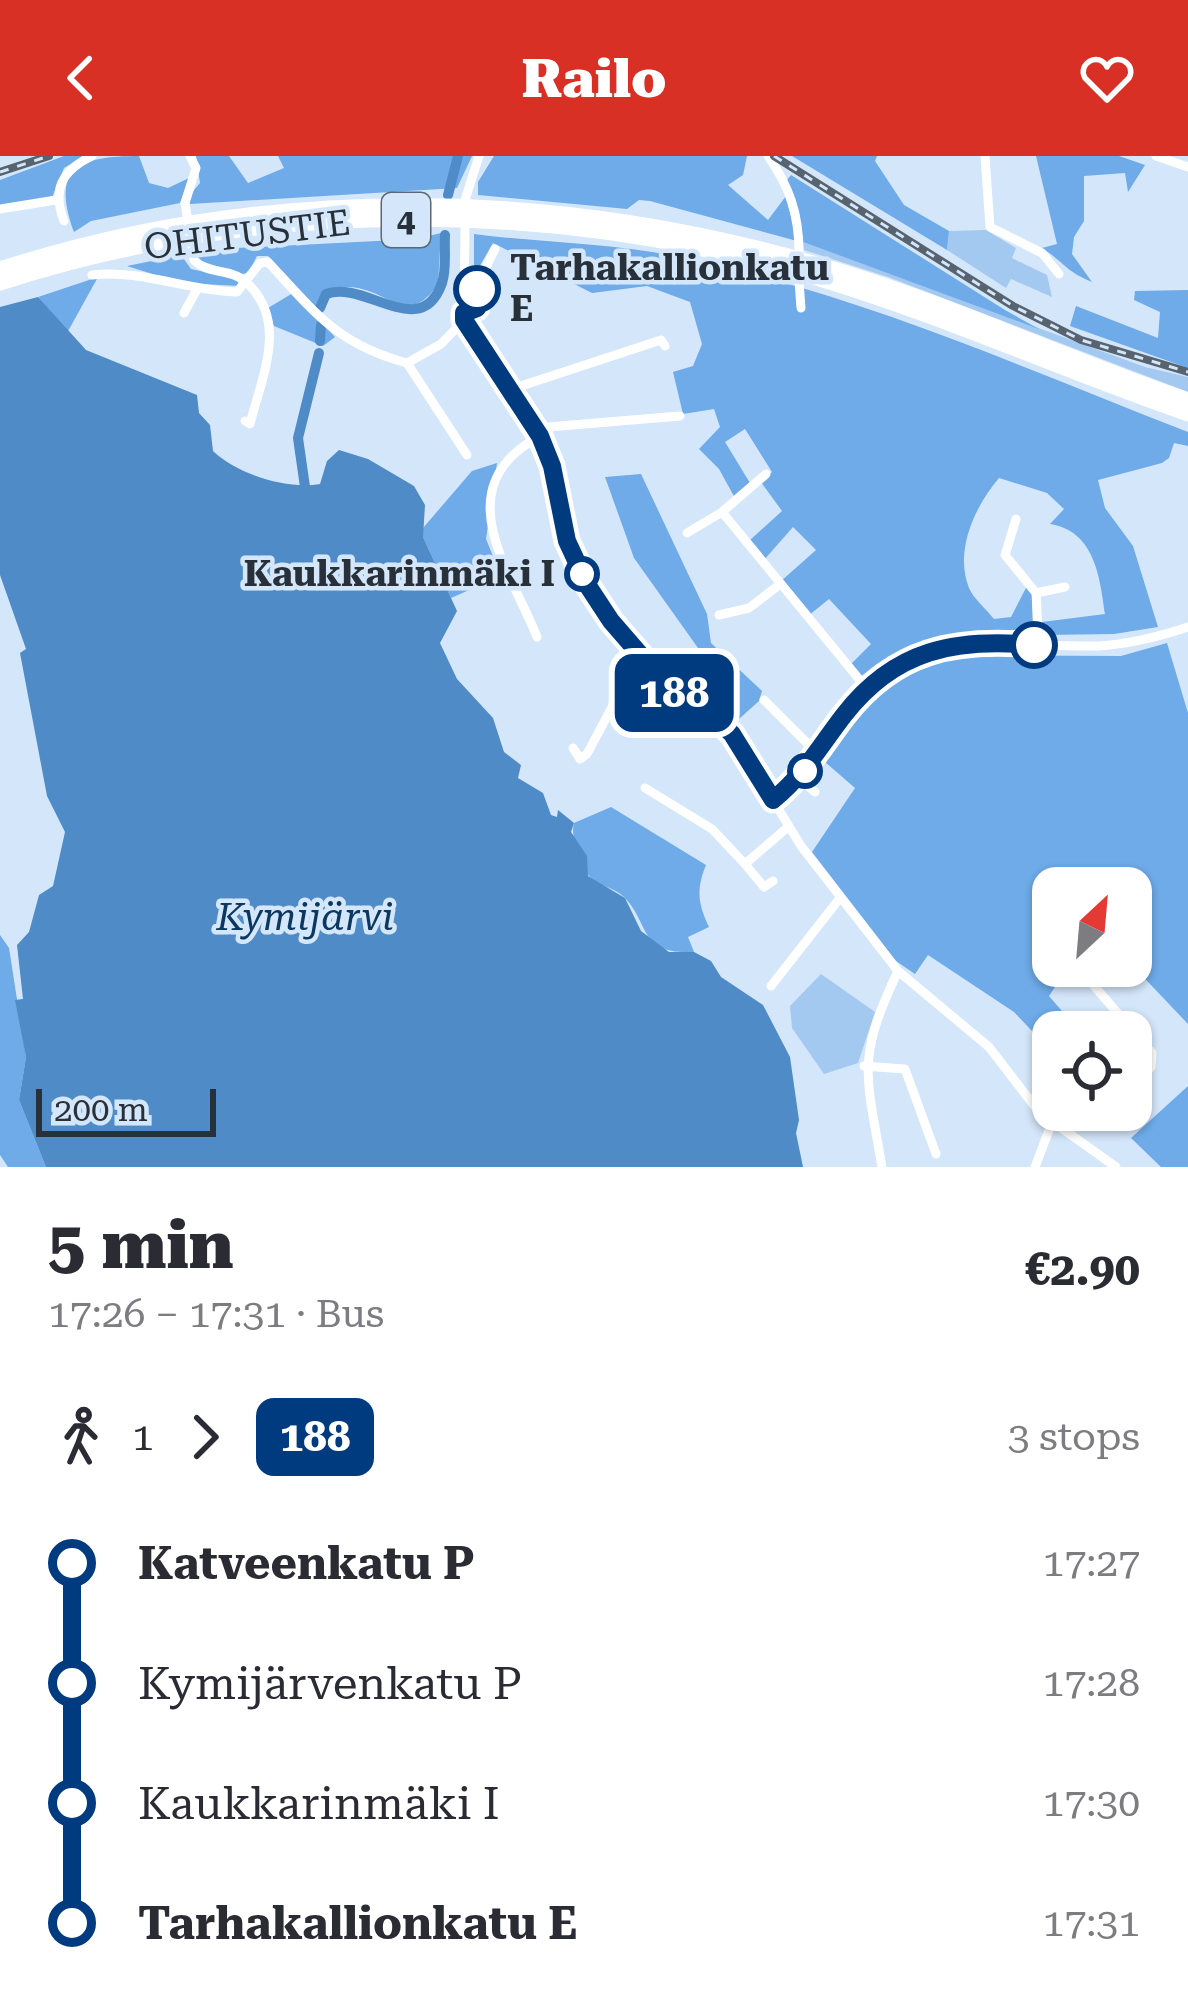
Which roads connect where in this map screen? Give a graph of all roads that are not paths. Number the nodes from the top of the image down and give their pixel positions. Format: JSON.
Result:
{"nodes":[{"id":1,"x":92,"y":156,"type":"edge"},
{"id":2,"x":190,"y":156,"type":"edge"},
{"id":3,"x":479,"y":156,"type":"edge"},
{"id":4,"x":768,"y":156,"type":"edge"},
{"id":5,"x":985,"y":156,"type":"edge"},
{"id":6,"x":1156,"y":156,"type":"edge"},
{"id":7,"x":1188,"y":167,"type":"edge"},
{"id":8,"x":56,"y":200,"type":"junction"},
{"id":9,"x":465,"y":200,"type":"dead end"},
{"id":10,"x":0,"y":208,"type":"edge"},
{"id":11,"x":64,"y":221,"type":"dead end"},
{"id":12,"x":465,"y":228,"type":"dead end"},
{"id":13,"x":495,"y":249,"type":"dead end"},
{"id":14,"x":799,"y":252,"type":"dead end"},
{"id":15,"x":0,"y":268,"type":"edge"},
{"id":16,"x":1059,"y":274,"type":"dead end"},
{"id":17,"x":92,"y":275,"type":"dead end"},
{"id":18,"x":800,"y":280,"type":"dead end"},
{"id":19,"x":0,"y":283,"type":"edge"},
{"id":20,"x":248,"y":284,"type":"junction"},
{"id":21,"x":196,"y":291,"type":"junction"},
{"id":22,"x":801,"y":308,"type":"dead end"},
{"id":23,"x":184,"y":313,"type":"dead end"},
{"id":24,"x":464,"y":317,"type":"junction"},
{"id":25,"x":665,"y":346,"type":"dead end"},
{"id":26,"x":407,"y":363,"type":"junction"},
{"id":27,"x":509,"y":390,"type":"junction"},
{"id":28,"x":1188,"y":400,"type":"edge"},
{"id":29,"x":1188,"y":414,"type":"edge"},
{"id":30,"x":680,"y":416,"type":"dead end"},
{"id":31,"x":245,"y":422,"type":"dead end"},
{"id":32,"x":538,"y":432,"type":"junction"},
{"id":33,"x":467,"y":455,"type":"dead end"},
{"id":34,"x":766,"y":474,"type":"dead end"},
{"id":35,"x":722,"y":512,"type":"junction"},
{"id":36,"x":1016,"y":519,"type":"dead end"},
{"id":37,"x":688,"y":532,"type":"dead end"},
{"id":38,"x":779,"y":586,"type":"junction"},
{"id":39,"x":1065,"y":587,"type":"dead end"},
{"id":40,"x":1036,"y":592,"type":"junction"},
{"id":41,"x":719,"y":615,"type":"dead end"},
{"id":42,"x":1188,"y":627,"type":"edge"},
{"id":43,"x":537,"y":637,"type":"dead end"},
{"id":44,"x":1039,"y":646,"type":"junction"},
{"id":45,"x":634,"y":649,"type":"junction"},
{"id":46,"x":868,"y":689,"type":"junction"},
{"id":47,"x":764,"y":700,"type":"dead end"},
{"id":48,"x":573,"y":748,"type":"dead end"},
{"id":49,"x":818,"y":754,"type":"junction"},
{"id":50,"x":800,"y":778,"type":"junction"},
{"id":51,"x":645,"y":788,"type":"dead end"},
{"id":52,"x":815,"y":793,"type":"dead end"},
{"id":53,"x":773,"y":800,"type":"junction"},
{"id":54,"x":788,"y":827,"type":"junction"},
{"id":55,"x":745,"y":864,"type":"junction"},
{"id":56,"x":773,"y":881,"type":"dead end"},
{"id":57,"x":840,"y":898,"type":"junction"},
{"id":58,"x":898,"y":970,"type":"junction"},
{"id":59,"x":772,"y":986,"type":"dead end"},
{"id":60,"x":1095,"y":987,"type":"edge"},
{"id":61,"x":1116,"y":1011,"type":"edge"},
{"id":62,"x":864,"y":1066,"type":"junction"},
{"id":63,"x":1032,"y":1099,"type":"edge"},
{"id":64,"x":1049,"y":1131,"type":"edge"},
{"id":65,"x":1065,"y":1131,"type":"edge"},
{"id":66,"x":936,"y":1154,"type":"dead end"},
{"id":67,"x":1037,"y":1166,"type":"edge"},
{"id":68,"x":881,"y":1167,"type":"edge"},
{"id":69,"x":1116,"y":1167,"type":"edge"}],
"edges":[{"from":1,"to":8,"type":"street"},
{"from":2,"to":20,"type":"street"},
{"from":3,"to":9,"type":"street"},
{"from":4,"to":14,"type":"street"},
{"from":5,"to":16,"type":"street"},
{"from":6,"to":7,"type":"street"},
{"from":8,"to":10,"type":"street"},
{"from":8,"to":11,"type":"street"},
{"from":12,"to":24,"type":"street"},
{"from":13,"to":24,"type":"street"},
{"from":15,"to":28,"type":"highway","name":"OHITUSTIE","number":"4"},
{"from":17,"to":21,"type":"street"},
{"from":18,"to":22,"type":"street"},
{"from":19,"to":29,"type":"highway","name":"OHITUSTIE","number":"4"},
{"from":20,"to":21,"type":"street"},
{"from":20,"to":26,"type":"street"},
{"from":20,"to":31,"type":"street"},
{"from":21,"to":23,"type":"street"},
{"from":24,"to":26,"type":"street"},
{"from":24,"to":27,"type":"street"},
{"from":25,"to":27,"type":"street"},
{"from":26,"to":33,"type":"street"},
{"from":27,"to":32,"type":"street"},
{"from":30,"to":32,"type":"street"},
{"from":32,"to":43,"type":"street"},
{"from":32,"to":45,"type":"street"},
{"from":34,"to":35,"type":"street"},
{"from":35,"to":37,"type":"street"},
{"from":35,"to":38,"type":"street"},
{"from":36,"to":40,"type":"street"},
{"from":38,"to":41,"type":"street"},
{"from":38,"to":46,"type":"street"},
{"from":39,"to":40,"type":"street"},
{"from":40,"to":44,"type":"street"},
{"from":42,"to":44,"type":"street"},
{"from":44,"to":46,"type":"street"},
{"from":45,"to":48,"type":"street"},
{"from":45,"to":53,"type":"street"},
{"from":46,"to":49,"type":"street"},
{"from":47,"to":49,"type":"street"},
{"from":49,"to":50,"type":"street"},
{"from":50,"to":52,"type":"street"},
{"from":50,"to":53,"type":"street"},
{"from":51,"to":55,"type":"street"},
{"from":53,"to":54,"type":"street"},
{"from":54,"to":55,"type":"street"},
{"from":54,"to":57,"type":"street"},
{"from":55,"to":56,"type":"street"},
{"from":57,"to":58,"type":"street"},
{"from":57,"to":59,"type":"street"},
{"from":58,"to":62,"type":"street"},
{"from":58,"to":63,"type":"street"},
{"from":60,"to":61,"type":"street"},
{"from":62,"to":66,"type":"street"},
{"from":62,"to":68,"type":"street"},
{"from":64,"to":67,"type":"street"},
{"from":65,"to":69,"type":"street"}]}
